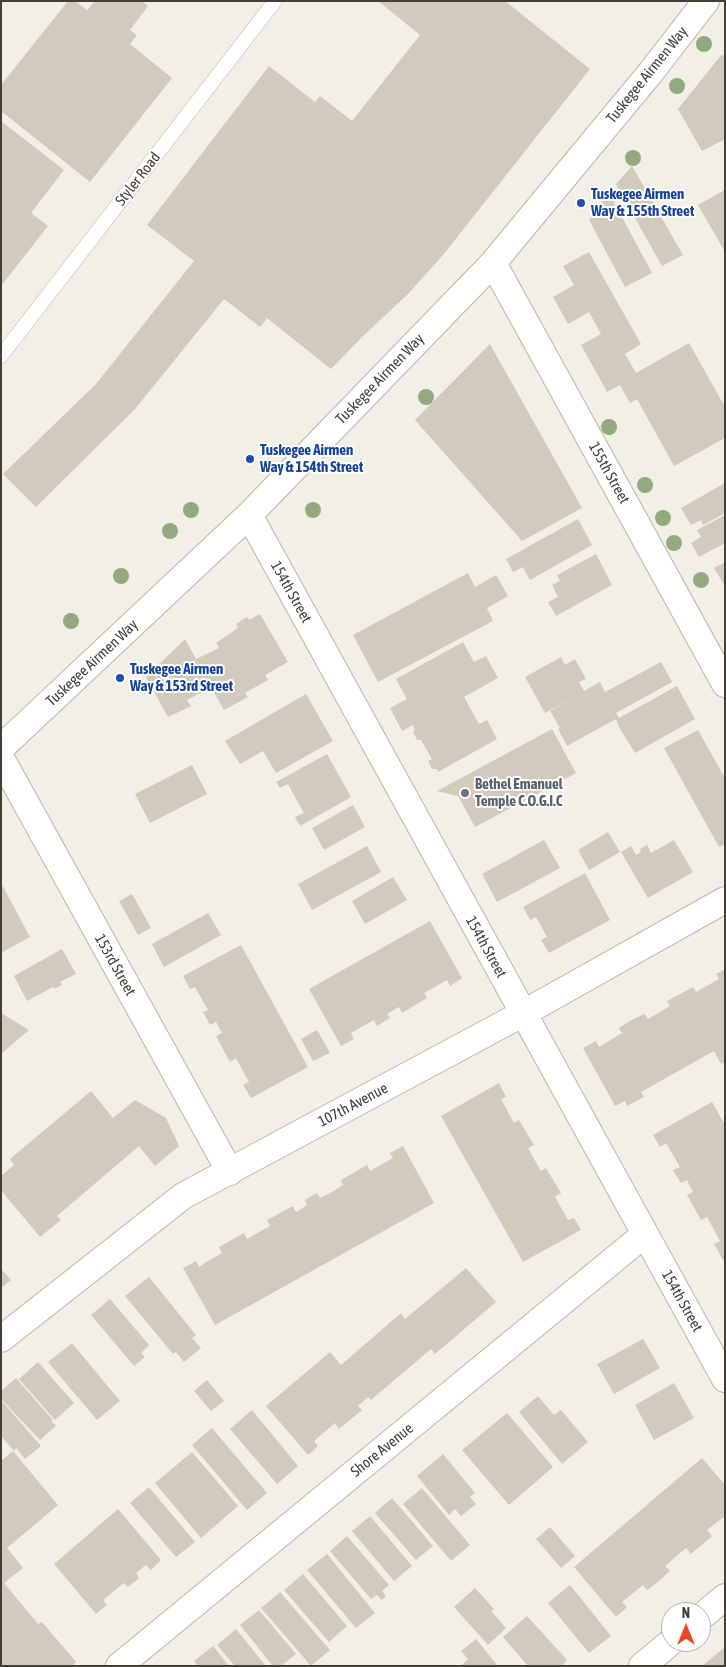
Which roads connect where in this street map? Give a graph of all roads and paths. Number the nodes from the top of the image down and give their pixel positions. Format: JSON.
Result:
{"nodes":[{"id":1,"x":275,"y":1,"type":"edge"},
{"id":2,"x":706,"y":1,"type":"edge"},
{"id":3,"x":493,"y":263,"type":"junction"},
{"id":4,"x":1,"y":356,"type":"edge"},
{"id":5,"x":249,"y":514,"type":"junction"},
{"id":6,"x":725,"y":684,"type":"edge"},
{"id":7,"x":1,"y":748,"type":"edge"},
{"id":8,"x":1,"y":758,"type":"edge"},
{"id":9,"x":725,"y":900,"type":"edge"},
{"id":10,"x":522,"y":1014,"type":"junction"},
{"id":11,"x":230,"y":1172,"type":"junction"},
{"id":12,"x":646,"y":1234,"type":"junction"},
{"id":13,"x":1,"y":1339,"type":"edge"},
{"id":14,"x":725,"y":1379,"type":"edge"},
{"id":15,"x":725,"y":1597,"type":"edge"},
{"id":16,"x":711,"y":1609,"type":"edge"},
{"id":17,"x":661,"y":1650,"type":"edge"},
{"id":18,"x":119,"y":1666,"type":"edge"},
{"id":19,"x":642,"y":1666,"type":"edge"}],
"edges":[{"from":1,"to":4,"type":"lane","name":"Styler Road"},
{"from":2,"to":3,"type":"street","name":"Tuskegee Airmen Way"},
{"from":3,"to":5,"type":"street","name":"Tuskegee Airmen Way"},
{"from":3,"to":6,"type":"street","name":"155th Street"},
{"from":5,"to":7,"type":"street","name":"Tuskegee Airmen Way"},
{"from":5,"to":10,"type":"street","name":"154th Street"},
{"from":8,"to":11,"type":"street","name":"153rd Street"},
{"from":9,"to":10,"type":"street","name":"107th Avenue"},
{"from":10,"to":11,"type":"street","name":"107th Avenue"},
{"from":10,"to":12,"type":"street","name":"154th Street"},
{"from":11,"to":13,"type":"street","name":"107th Avenue"},
{"from":12,"to":14,"type":"street","name":"154th Street"},
{"from":12,"to":18,"type":"street","name":"Shore Avenue"},
{"from":15,"to":16,"type":"street"},
{"from":17,"to":19,"type":"street"}]}
